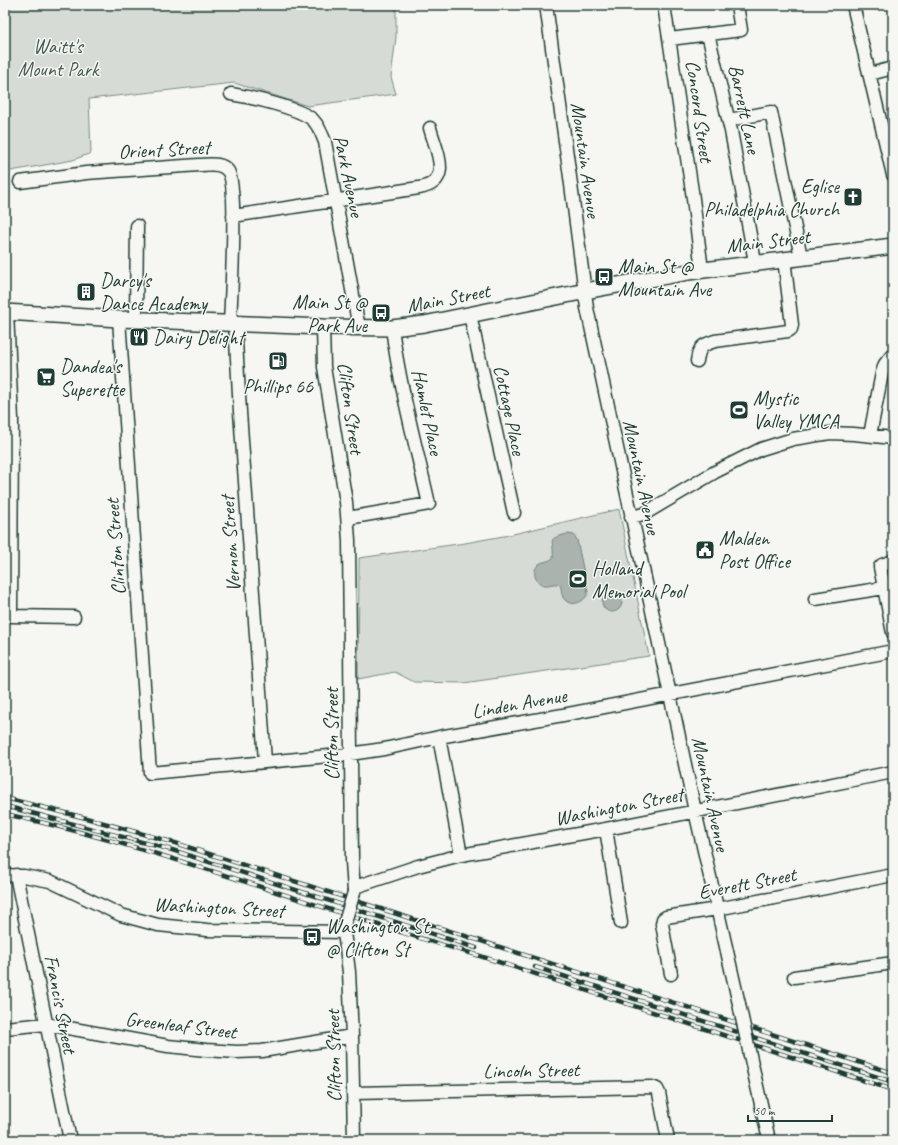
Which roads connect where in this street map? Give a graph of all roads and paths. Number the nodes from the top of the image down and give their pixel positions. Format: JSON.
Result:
{"nodes":[{"id":1,"x":546,"y":5,"type":"edge"},
{"id":2,"x":664,"y":5,"type":"edge"},
{"id":3,"x":737,"y":5,"type":"edge"},
{"id":4,"x":853,"y":5,"type":"edge"},
{"id":5,"x":708,"y":34,"type":"junction"},
{"id":6,"x":670,"y":39,"type":"junction"},
{"id":7,"x":893,"y":68,"type":"edge"},
{"id":8,"x":870,"y":74,"type":"junction"},
{"id":9,"x":231,"y":94,"type":"dead end"},
{"id":10,"x":729,"y":120,"type":"junction"},
{"id":11,"x":430,"y":128,"type":"dead end"},
{"id":12,"x":893,"y":175,"type":"edge"},
{"id":13,"x":20,"y":182,"type":"dead end"},
{"id":14,"x":336,"y":201,"type":"junction"},
{"id":15,"x":234,"y":216,"type":"junction"},
{"id":16,"x":137,"y":226,"type":"dead end"},
{"id":17,"x":893,"y":246,"type":"edge"},
{"id":18,"x":801,"y":257,"type":"junction"},
{"id":19,"x":784,"y":259,"type":"junction"},
{"id":20,"x":755,"y":262,"type":"junction"},
{"id":21,"x":702,"y":270,"type":"junction"},
{"id":22,"x":584,"y":291,"type":"junction"},
{"id":23,"x":6,"y":312,"type":"edge"},
{"id":24,"x":470,"y":315,"type":"junction"},
{"id":25,"x":119,"y":319,"type":"junction"},
{"id":26,"x":136,"y":320,"type":"junction"},
{"id":27,"x":232,"y":323,"type":"junction"},
{"id":28,"x":323,"y":327,"type":"junction"},
{"id":29,"x":359,"y":328,"type":"junction"},
{"id":30,"x":392,"y":328,"type":"junction"},
{"id":31,"x":893,"y":354,"type":"edge"},
{"id":32,"x":697,"y":361,"type":"dead end"},
{"id":33,"x":870,"y":435,"type":"junction"},
{"id":34,"x":893,"y":438,"type":"edge"},
{"id":35,"x":514,"y":513,"type":"dead end"},
{"id":36,"x":631,"y":517,"type":"junction"},
{"id":37,"x":348,"y":518,"type":"junction"},
{"id":38,"x":893,"y":561,"type":"edge"},
{"id":39,"x":884,"y":588,"type":"junction"},
{"id":40,"x":815,"y":599,"type":"dead end"},
{"id":41,"x":74,"y":617,"type":"dead end"},
{"id":42,"x":893,"y":633,"type":"edge"},
{"id":43,"x":893,"y":651,"type":"edge"},
{"id":44,"x":670,"y":694,"type":"junction"},
{"id":45,"x":439,"y":737,"type":"junction"},
{"id":46,"x":350,"y":754,"type":"junction"},
{"id":47,"x":265,"y":761,"type":"junction"},
{"id":48,"x":893,"y":772,"type":"edge"},
{"id":49,"x":150,"y":774,"type":"joint"},
{"id":50,"x":695,"y":811,"type":"junction"},
{"id":51,"x":606,"y":828,"type":"junction"},
{"id":52,"x":461,"y":855,"type":"junction"},
{"id":53,"x":893,"y":874,"type":"edge"},
{"id":54,"x":10,"y":875,"type":"edge"},
{"id":55,"x":355,"y":889,"type":"junction"},
{"id":56,"x":717,"y":908,"type":"junction"},
{"id":57,"x":621,"y":923,"type":"dead end"},
{"id":58,"x":344,"y":927,"type":"junction"},
{"id":59,"x":893,"y":963,"type":"edge"},
{"id":60,"x":671,"y":974,"type":"dead end"},
{"id":61,"x":794,"y":977,"type":"dead end"},
{"id":62,"x":46,"y":1024,"type":"junction"},
{"id":63,"x":5,"y":1028,"type":"edge"},
{"id":64,"x":352,"y":1036,"type":"junction"},
{"id":65,"x":353,"y":1093,"type":"junction"},
{"id":66,"x":70,"y":1140,"type":"edge"},
{"id":67,"x":354,"y":1140,"type":"edge"},
{"id":68,"x":668,"y":1140,"type":"edge"},
{"id":69,"x":769,"y":1140,"type":"edge"}],
"edges":[{"from":1,"to":22,"type":"street","name":"Mountain Avenue"},
{"from":2,"to":6,"type":"street","name":"Concord Street"},
{"from":3,"to":5,"type":"street"},
{"from":4,"to":8,"type":"street"},
{"from":5,"to":6,"type":"street"},
{"from":5,"to":10,"type":"street","name":"Barrett Lane"},
{"from":6,"to":21,"type":"street","name":"Concord Street"},
{"from":7,"to":8,"type":"street"},
{"from":8,"to":12,"type":"street"},
{"from":9,"to":14,"type":"street","name":"Park Avenue"},
{"from":10,"to":18,"type":"street"},
{"from":10,"to":20,"type":"street","name":"Barrett Lane"},
{"from":11,"to":14,"type":"street"},
{"from":13,"to":15,"type":"street","name":"Orient Street"},
{"from":14,"to":15,"type":"street"},
{"from":14,"to":29,"type":"street","name":"Park Avenue"},
{"from":15,"to":27,"type":"street","name":"Orient Street"},
{"from":16,"to":26,"type":"street"},
{"from":17,"to":18,"type":"main road","name":"Main Street"},
{"from":18,"to":19,"type":"main road","name":"Main Street"},
{"from":19,"to":20,"type":"main road","name":"Main Street"},
{"from":19,"to":32,"type":"street"},
{"from":20,"to":21,"type":"main road","name":"Main Street"},
{"from":21,"to":22,"type":"main road","name":"Main Street"},
{"from":22,"to":24,"type":"main road","name":"Main Street"},
{"from":22,"to":36,"type":"street","name":"Mountain Avenue"},
{"from":23,"to":25,"type":"main road","name":"Main Street"},
{"from":23,"to":41,"type":"street"},
{"from":24,"to":30,"type":"main road","name":"Main Street"},
{"from":24,"to":35,"type":"street","name":"Cottage Place"},
{"from":25,"to":26,"type":"main road","name":"Main Street"},
{"from":25,"to":49,"type":"street","name":"Clinton Street"},
{"from":26,"to":27,"type":"main road","name":"Main Street"},
{"from":27,"to":28,"type":"main road","name":"Main Street"},
{"from":27,"to":47,"type":"street","name":"Vernon Street"},
{"from":28,"to":29,"type":"main road","name":"Main Street"},
{"from":28,"to":37,"type":"street","name":"Clifton Street"},
{"from":29,"to":30,"type":"main road","name":"Main Street"},
{"from":30,"to":37,"type":"street","name":"Hamlet Place"},
{"from":31,"to":33,"type":"street"},
{"from":33,"to":34,"type":"street"},
{"from":33,"to":36,"type":"street"},
{"from":36,"to":44,"type":"street","name":"Mountain Avenue"},
{"from":37,"to":46,"type":"street","name":"Clifton Street"},
{"from":38,"to":39,"type":"street"},
{"from":39,"to":40,"type":"street"},
{"from":39,"to":42,"type":"street"},
{"from":43,"to":44,"type":"street","name":"Linden Avenue"},
{"from":44,"to":45,"type":"street","name":"Linden Avenue"},
{"from":44,"to":50,"type":"street","name":"Mountain Avenue"},
{"from":45,"to":46,"type":"street","name":"Linden Avenue"},
{"from":45,"to":52,"type":"street"},
{"from":46,"to":47,"type":"street","name":"Linden Avenue"},
{"from":46,"to":55,"type":"street","name":"Clifton Street"},
{"from":47,"to":49,"type":"street","name":"Linden Avenue"},
{"from":48,"to":50,"type":"street","name":"Washington Street"},
{"from":50,"to":51,"type":"street","name":"Washington Street"},
{"from":50,"to":56,"type":"street","name":"Mountain Avenue"},
{"from":51,"to":52,"type":"street","name":"Washington Street"},
{"from":51,"to":57,"type":"street"},
{"from":52,"to":55,"type":"street","name":"Washington Street"},
{"from":53,"to":56,"type":"street","name":"Everett Street"},
{"from":54,"to":58,"type":"street","name":"Washington Street"},
{"from":54,"to":62,"type":"street","name":"Francis Street"},
{"from":55,"to":58,"type":"street","name":"Clifton Street","bridge":true},
{"from":56,"to":60,"type":"street","name":"Everett Street"},
{"from":56,"to":69,"type":"street","name":"Mountain Avenue","bridge":true},
{"from":58,"to":64,"type":"street","name":"Clifton Street"},
{"from":59,"to":61,"type":"street"},
{"from":62,"to":63,"type":"street","name":"Greenleaf Street"},
{"from":62,"to":64,"type":"street","name":"Greenleaf Street"},
{"from":62,"to":66,"type":"street","name":"Francis Street"},
{"from":64,"to":65,"type":"street","name":"Clifton Street"},
{"from":65,"to":67,"type":"street","name":"Clifton Street"},
{"from":65,"to":68,"type":"street","name":"Lincoln Street"}]}
